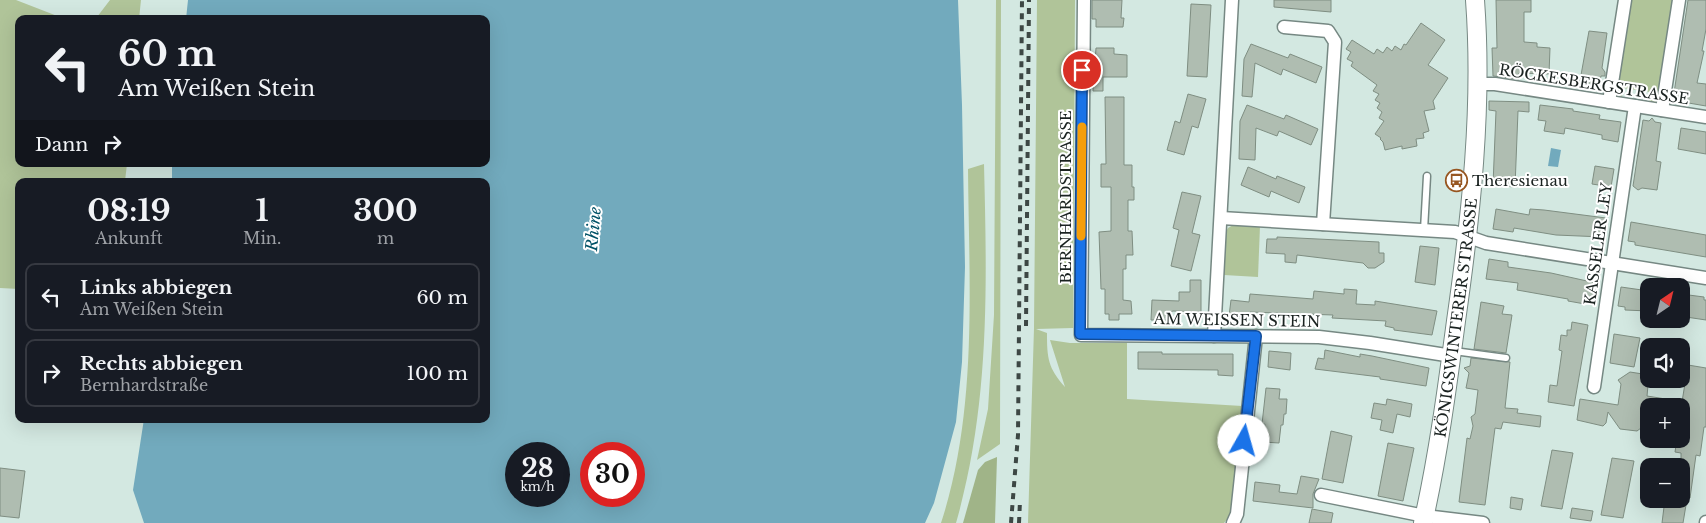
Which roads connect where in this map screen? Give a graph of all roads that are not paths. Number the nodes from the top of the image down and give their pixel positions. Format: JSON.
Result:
{"nodes":[{"id":1,"x":1084,"y":0,"type":"edge"},
{"id":2,"x":1232,"y":0,"type":"edge"},
{"id":3,"x":1475,"y":0,"type":"edge"},
{"id":4,"x":1625,"y":0,"type":"edge"},
{"id":5,"x":1679,"y":0,"type":"edge"},
{"id":6,"x":1284,"y":27,"type":"dead end"},
{"id":7,"x":1476,"y":84,"type":"junction"},
{"id":8,"x":1609,"y":102,"type":"junction"},
{"id":9,"x":1635,"y":106,"type":"junction"},
{"id":10,"x":1662,"y":110,"type":"junction"},
{"id":11,"x":1706,"y":117,"type":"edge"},
{"id":12,"x":1427,"y":176,"type":"dead end"},
{"id":13,"x":1221,"y":218,"type":"junction"},
{"id":14,"x":1323,"y":224,"type":"junction"},
{"id":15,"x":1424,"y":230,"type":"junction"},
{"id":16,"x":1468,"y":238,"type":"junction"},
{"id":17,"x":1611,"y":263,"type":"junction"},
{"id":18,"x":1706,"y":278,"type":"edge"},
{"id":19,"x":1080,"y":334,"type":"joint"},
{"id":20,"x":1214,"y":336,"type":"junction"},
{"id":21,"x":1256,"y":336,"type":"junction"},
{"id":22,"x":1452,"y":354,"type":"junction"},
{"id":23,"x":1506,"y":358,"type":"dead end"},
{"id":24,"x":1594,"y":387,"type":"dead end"},
{"id":25,"x":1321,"y":495,"type":"dead end"},
{"id":26,"x":1424,"y":520,"type":"edge"},
{"id":27,"x":1233,"y":523,"type":"edge"},
{"id":28,"x":1483,"y":523,"type":"edge"}],
"edges":[{"from":1,"to":19,"type":"street","name":"BERNHARDSTRASSE"},
{"from":2,"to":13,"type":"street"},
{"from":3,"to":7,"type":"main road","name":"KÖNIGSWINTERER STRASSE"},
{"from":4,"to":8,"type":"street"},
{"from":5,"to":10,"type":"street"},
{"from":6,"to":14,"type":"street"},
{"from":7,"to":8,"type":"street","name":"RÖCKESBERGSTRASSE"},
{"from":7,"to":16,"type":"main road","name":"KÖNIGSWINTERER STRASSE"},
{"from":8,"to":9,"type":"street","name":"RÖCKESBERGSTRASSE"},
{"from":9,"to":10,"type":"street","name":"RÖCKESBERGSTRASSE"},
{"from":9,"to":17,"type":"street","name":"KASSELER LEY"},
{"from":10,"to":11,"type":"street","name":"RÖCKESBERGSTRASSE"},
{"from":12,"to":15,"type":"lane"},
{"from":13,"to":14,"type":"street"},
{"from":13,"to":20,"type":"street"},
{"from":14,"to":15,"type":"street"},
{"from":15,"to":16,"type":"street"},
{"from":16,"to":17,"type":"street"},
{"from":16,"to":22,"type":"main road","name":"KÖNIGSWINTERER STRASSE"},
{"from":17,"to":18,"type":"street"},
{"from":17,"to":24,"type":"street","name":"KASSELER LEY"},
{"from":19,"to":20,"type":"street","name":"AM WEISSEN STEIN"},
{"from":20,"to":21,"type":"street","name":"AM WEISSEN STEIN"},
{"from":21,"to":22,"type":"street","name":"AM WEISSEN STEIN"},
{"from":21,"to":27,"type":"street"},
{"from":22,"to":23,"type":"lane"},
{"from":22,"to":26,"type":"main road","name":"KÖNIGSWINTERER STRASSE"},
{"from":25,"to":26,"type":"street"},
{"from":26,"to":28,"type":"street"}]}
